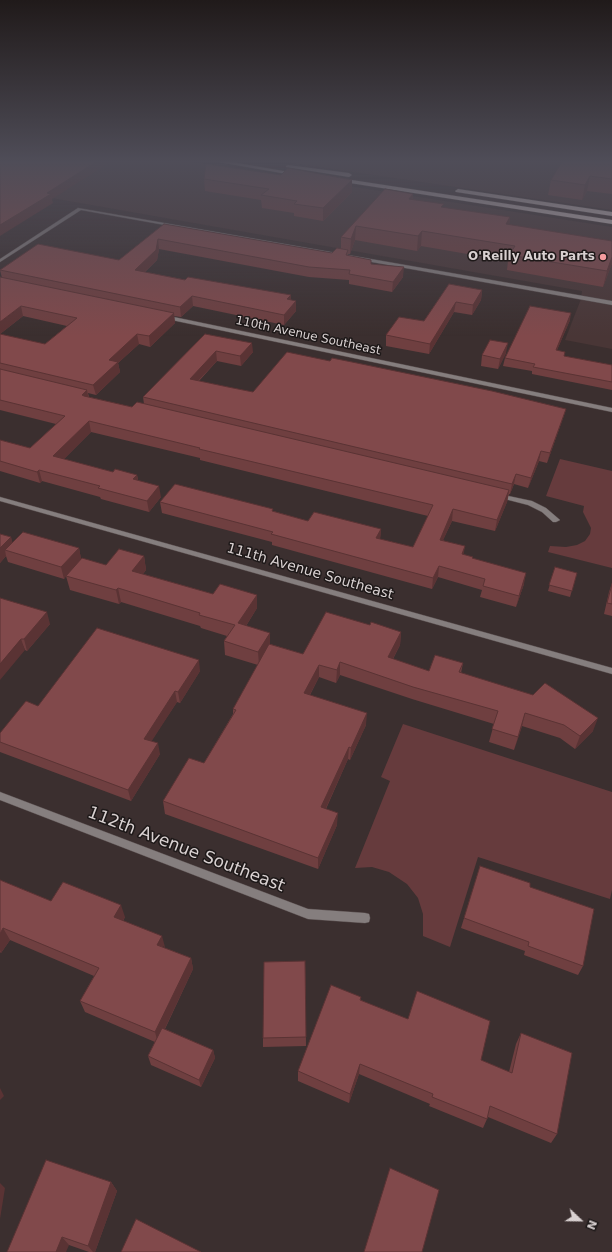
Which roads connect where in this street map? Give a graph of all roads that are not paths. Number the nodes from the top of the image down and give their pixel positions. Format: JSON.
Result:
{"nodes":[{"id":1,"x":65,"y":218,"type":"edge"},
{"id":2,"x":133,"y":218,"type":"edge"},
{"id":3,"x":589,"y":218,"type":"edge"},
{"id":4,"x":612,"y":222,"type":"edge"},
{"id":5,"x":0,"y":261,"type":"edge"},
{"id":6,"x":612,"y":303,"type":"edge"},
{"id":7,"x":155,"y":315,"type":"edge"},
{"id":8,"x":612,"y":410,"type":"edge"},
{"id":9,"x":491,"y":494,"type":"edge"},
{"id":10,"x":0,"y":499,"type":"edge"},
{"id":11,"x":556,"y":520,"type":"dead end"},
{"id":12,"x":612,"y":671,"type":"edge"},
{"id":13,"x":0,"y":796,"type":"edge"},
{"id":14,"x":365,"y":918,"type":"dead end"}],
"edges":[{"from":1,"to":5,"type":"street"},
{"from":2,"to":6,"type":"street"},
{"from":3,"to":4,"type":"main road"},
{"from":7,"to":8,"type":"street","name":"110th Avenue Southeast"},
{"from":9,"to":11,"type":"street"},
{"from":10,"to":12,"type":"street","name":"111th Avenue Southeast"},
{"from":13,"to":14,"type":"street","name":"112th Avenue Southeast"}]}
